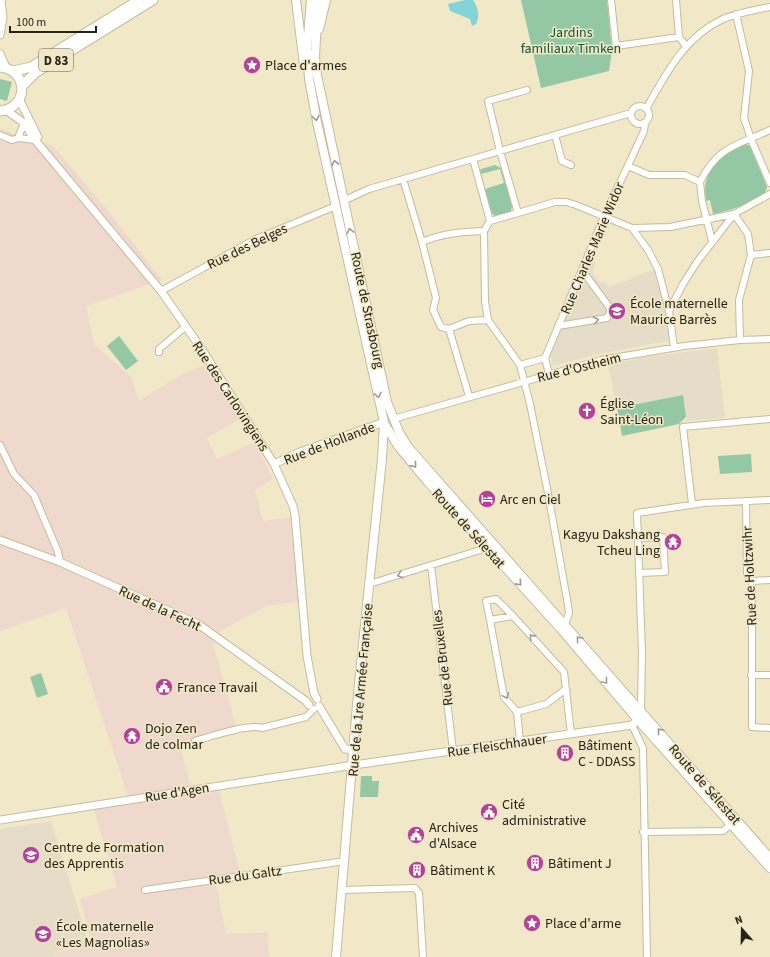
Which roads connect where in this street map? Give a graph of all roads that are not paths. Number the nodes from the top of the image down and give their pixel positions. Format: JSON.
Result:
{"nodes":[{"id":1,"x":1,"y":0,"type":"edge"},
{"id":2,"x":140,"y":0,"type":"edge"},
{"id":3,"x":153,"y":0,"type":"edge"},
{"id":4,"x":296,"y":0,"type":"edge"},
{"id":5,"x":311,"y":0,"type":"edge"},
{"id":6,"x":318,"y":0,"type":"edge"},
{"id":7,"x":326,"y":0,"type":"edge"},
{"id":8,"x":611,"y":0,"type":"edge"},
{"id":9,"x":676,"y":0,"type":"edge"},
{"id":10,"x":770,"y":7,"type":"edge"},
{"id":11,"x":736,"y":14,"type":"junction"},
{"id":12,"x":0,"y":35,"type":"edge"},
{"id":13,"x":317,"y":35,"type":"junction"},
{"id":14,"x":679,"y":37,"type":"junction"},
{"id":15,"x":686,"y":46,"type":"junction"},
{"id":16,"x":0,"y":54,"type":"edge"},
{"id":17,"x":6,"y":68,"type":"edge"},
{"id":18,"x":309,"y":79,"type":"junction"},
{"id":19,"x":22,"y":86,"type":"junction"},
{"id":20,"x":527,"y":90,"type":"dead end"},
{"id":21,"x":20,"y":99,"type":"junction"},
{"id":22,"x":646,"y":109,"type":"junction"},
{"id":23,"x":3,"y":110,"type":"edge"},
{"id":24,"x":631,"y":113,"type":"junction"},
{"id":25,"x":645,"y":123,"type":"junction"},
{"id":26,"x":24,"y":124,"type":"junction"},
{"id":27,"x":770,"y":130,"type":"edge"},
{"id":28,"x":0,"y":135,"type":"edge"},
{"id":29,"x":555,"y":135,"type":"junction"},
{"id":30,"x":18,"y":138,"type":"junction"},
{"id":31,"x":751,"y":139,"type":"junction"},
{"id":32,"x":38,"y":143,"type":"junction"},
{"id":33,"x":500,"y":151,"type":"junction"},
{"id":34,"x":473,"y":159,"type":"junction"},
{"id":35,"x":571,"y":164,"type":"dead end"},
{"id":36,"x":628,"y":166,"type":"junction"},
{"id":37,"x":403,"y":179,"type":"junction"},
{"id":38,"x":700,"y":182,"type":"junction"},
{"id":39,"x":770,"y":183,"type":"edge"},
{"id":40,"x":770,"y":194,"type":"edge"},
{"id":41,"x":340,"y":203,"type":"junction"},
{"id":42,"x":518,"y":212,"type":"junction"},
{"id":43,"x":734,"y":214,"type":"junction"},
{"id":44,"x":604,"y":217,"type":"junction"},
{"id":45,"x":705,"y":219,"type":"junction"},
{"id":46,"x":490,"y":221,"type":"junction"},
{"id":47,"x":632,"y":228,"type":"junction"},
{"id":48,"x":484,"y":231,"type":"junction"},
{"id":49,"x":422,"y":242,"type":"junction"},
{"id":50,"x":712,"y":242,"type":"junction"},
{"id":51,"x":770,"y":253,"type":"edge"},
{"id":52,"x":751,"y":255,"type":"junction"},
{"id":53,"x":581,"y":273,"type":"junction"},
{"id":54,"x":161,"y":291,"type":"junction"},
{"id":55,"x":669,"y":311,"type":"junction"},
{"id":56,"x":488,"y":320,"type":"junction"},
{"id":57,"x":558,"y":326,"type":"junction"},
{"id":58,"x":185,"y":327,"type":"junction"},
{"id":59,"x":449,"y":329,"type":"junction"},
{"id":60,"x":770,"y":339,"type":"edge"},
{"id":61,"x":740,"y":340,"type":"junction"},
{"id":62,"x":674,"y":347,"type":"junction"},
{"id":63,"x":159,"y":352,"type":"dead end"},
{"id":64,"x":545,"y":358,"type":"junction"},
{"id":65,"x":520,"y":365,"type":"junction"},
{"id":66,"x":549,"y":374,"type":"junction"},
{"id":67,"x":524,"y":381,"type":"junction"},
{"id":68,"x":469,"y":396,"type":"junction"},
{"id":69,"x":393,"y":419,"type":"junction"},
{"id":70,"x":770,"y":419,"type":"edge"},
{"id":71,"x":384,"y":422,"type":"junction"},
{"id":72,"x":0,"y":445,"type":"edge"},
{"id":73,"x":398,"y":446,"type":"junction"},
{"id":74,"x":383,"y":448,"type":"junction"},
{"id":75,"x":274,"y":464,"type":"junction"},
{"id":76,"x":770,"y":500,"type":"edge"},
{"id":77,"x":746,"y":501,"type":"junction"},
{"id":78,"x":692,"y":504,"type":"junction"},
{"id":79,"x":638,"y":538,"type":"junction"},
{"id":80,"x":0,"y":540,"type":"edge"},
{"id":81,"x":487,"y":548,"type":"junction"},
{"id":82,"x":60,"y":562,"type":"junction"},
{"id":83,"x":432,"y":565,"type":"junction"},
{"id":84,"x":639,"y":573,"type":"junction"},
{"id":85,"x":770,"y":580,"type":"edge"},
{"id":86,"x":752,"y":581,"type":"junction"},
{"id":87,"x":369,"y":584,"type":"junction"},
{"id":88,"x":568,"y":605,"type":"junction"},
{"id":89,"x":513,"y":616,"type":"junction"},
{"id":90,"x":558,"y":616,"type":"junction"},
{"id":91,"x":490,"y":620,"type":"junction"},
{"id":92,"x":562,"y":626,"type":"junction"},
{"id":93,"x":751,"y":675,"type":"junction"},
{"id":94,"x":770,"y":676,"type":"edge"},
{"id":95,"x":566,"y":689,"type":"junction"},
{"id":96,"x":314,"y":703,"type":"junction"},
{"id":97,"x":641,"y":710,"type":"junction"},
{"id":98,"x":516,"y":712,"type":"junction"},
{"id":99,"x":635,"y":723,"type":"junction"},
{"id":100,"x":770,"y":728,"type":"edge"},
{"id":101,"x":571,"y":734,"type":"junction"},
{"id":102,"x":195,"y":741,"type":"dead end"},
{"id":103,"x":520,"y":741,"type":"junction"},
{"id":104,"x":354,"y":750,"type":"junction"},
{"id":105,"x":453,"y":751,"type":"junction"},
{"id":106,"x":354,"y":765,"type":"junction"},
{"id":107,"x":0,"y":820,"type":"edge"},
{"id":108,"x":731,"y":824,"type":"junction"},
{"id":109,"x":643,"y":832,"type":"junction"},
{"id":110,"x":769,"y":859,"type":"edge"},
{"id":111,"x":345,"y":861,"type":"junction"},
{"id":112,"x":145,"y":890,"type":"dead end"},
{"id":113,"x":342,"y":890,"type":"junction"},
{"id":114,"x":336,"y":957,"type":"edge"},
{"id":115,"x":423,"y":957,"type":"edge"},
{"id":116,"x":647,"y":957,"type":"edge"}],
"edges":[{"from":1,"to":12,"type":"street"},
{"from":2,"to":17,"type":"main road","number":"D 83"},
{"from":3,"to":19,"type":"main road","number":"D 83"},
{"from":4,"to":18,"type":"main road","name":"Route de Strasbourg"},
{"from":5,"to":18,"type":"main road","name":"Route de Strasbourg"},
{"from":6,"to":13,"type":"main road","name":"Route de Strasbourg"},
{"from":7,"to":13,"type":"main road","name":"Route de Strasbourg"},
{"from":8,"to":14,"type":"street"},
{"from":9,"to":14,"type":"street"},
{"from":10,"to":11,"type":"street"},
{"from":11,"to":15,"type":"street"},
{"from":11,"to":31,"type":"street"},
{"from":41,"to":13,"type":"main road","name":"Route de Strasbourg","one_way":true},
{"from":14,"to":15,"type":"street"},
{"from":15,"to":22,"type":"street"},
{"from":16,"to":17,"type":"street"},
{"from":17,"to":19,"type":"main road"},
{"from":18,"to":41,"type":"main road","name":"Route de Strasbourg","one_way":true},
{"from":19,"to":21,"type":"main road"},
{"from":20,"to":33,"type":"street"},
{"from":21,"to":23,"type":"main road"},
{"from":21,"to":32,"type":"street","name":"Rue des Carlovingiens"},
{"from":22,"to":24,"type":"street"},
{"from":22,"to":25,"type":"street"},
{"from":23,"to":26,"type":"street","name":"Rue des Carlovingiens"},
{"from":24,"to":25,"type":"street"},
{"from":24,"to":29,"type":"street","name":"Rue des Belges"},
{"from":25,"to":36,"type":"street","name":"Rue Charles Marie Widor"},
{"from":26,"to":30,"type":"street"},
{"from":26,"to":32,"type":"street","name":"Rue des Carlovingiens"},
{"from":27,"to":31,"type":"street"},
{"from":28,"to":30,"type":"street"},
{"from":29,"to":33,"type":"street","name":"Rue des Belges"},
{"from":29,"to":35,"type":"street"},
{"from":30,"to":32,"type":"street"},
{"from":31,"to":38,"type":"street"},
{"from":31,"to":39,"type":"street"},
{"from":32,"to":54,"type":"street","name":"Rue des Carlovingiens"},
{"from":33,"to":34,"type":"street","name":"Rue des Belges"},
{"from":33,"to":42,"type":"street"},
{"from":34,"to":37,"type":"street","name":"Rue des Belges"},
{"from":34,"to":46,"type":"street"},
{"from":36,"to":38,"type":"street"},
{"from":36,"to":44,"type":"street","name":"Rue Charles Marie Widor"},
{"from":37,"to":41,"type":"street","name":"Rue des Belges"},
{"from":37,"to":49,"type":"street"},
{"from":38,"to":45,"type":"street"},
{"from":40,"to":43,"type":"street"},
{"from":41,"to":54,"type":"street","name":"Rue des Belges"},
{"from":69,"to":41,"type":"main road","name":"Route de Strasbourg","one_way":true},
{"from":41,"to":71,"type":"main road","name":"Route de Strasbourg","one_way":true},
{"from":42,"to":44,"type":"street"},
{"from":42,"to":46,"type":"street"},
{"from":43,"to":45,"type":"street"},
{"from":43,"to":50,"type":"street"},
{"from":43,"to":52,"type":"street"},
{"from":44,"to":47,"type":"street"},
{"from":44,"to":53,"type":"street","name":"Rue Charles Marie Widor"},
{"from":45,"to":47,"type":"street"},
{"from":45,"to":50,"type":"street"},
{"from":46,"to":48,"type":"street"},
{"from":47,"to":55,"type":"street"},
{"from":48,"to":49,"type":"street"},
{"from":48,"to":56,"type":"street"},
{"from":49,"to":59,"type":"street"},
{"from":50,"to":55,"type":"street"},
{"from":51,"to":52,"type":"street"},
{"from":52,"to":61,"type":"street"},
{"from":53,"to":57,"type":"street","name":"Rue Charles Marie Widor"},
{"from":57,"to":53,"type":"street","one_way":true},
{"from":54,"to":58,"type":"street","name":"Rue des Carlovingiens"},
{"from":55,"to":62,"type":"street"},
{"from":56,"to":59,"type":"street"},
{"from":56,"to":65,"type":"street"},
{"from":57,"to":64,"type":"street","name":"Rue Charles Marie Widor"},
{"from":58,"to":63,"type":"street"},
{"from":58,"to":75,"type":"street","name":"Rue des Carlovingiens"},
{"from":59,"to":68,"type":"street"},
{"from":60,"to":61,"type":"street","name":"Rue d'Ostheim"},
{"from":61,"to":62,"type":"street","name":"Rue d'Ostheim"},
{"from":62,"to":66,"type":"street","name":"Rue d'Ostheim"},
{"from":64,"to":65,"type":"street","name":"Rue d'Ostheim"},
{"from":64,"to":66,"type":"street"},
{"from":65,"to":67,"type":"street"},
{"from":66,"to":67,"type":"street","name":"Rue d'Ostheim"},
{"from":67,"to":68,"type":"street","name":"Rue d'Ostheim"},
{"from":67,"to":88,"type":"street"},
{"from":68,"to":69,"type":"street","name":"Rue d'Ostheim"},
{"from":69,"to":71,"type":"main road"},
{"from":69,"to":90,"type":"main road","name":"Route de Sélestat"},
{"from":70,"to":78,"type":"street"},
{"from":71,"to":73,"type":"main road","name":"Route de Sélestat"},
{"from":71,"to":74,"type":"main road","name":"Rue de la 1re Armée Française"},
{"from":71,"to":75,"type":"street","name":"Rue de Hollande"},
{"from":72,"to":82,"type":"street"},
{"from":73,"to":74,"type":"main road"},
{"from":73,"to":81,"type":"main road","name":"Route de Sélestat","one_way":true},
{"from":74,"to":87,"type":"main road","name":"Rue de la 1re Armée Française"},
{"from":75,"to":96,"type":"street","name":"Rue des Carlovingiens"},
{"from":76,"to":77,"type":"street"},
{"from":77,"to":78,"type":"street"},
{"from":77,"to":86,"type":"street","name":"Rue de Holtzwihr"},
{"from":78,"to":79,"type":"street"},
{"from":79,"to":84,"type":"street"},
{"from":79,"to":84,"type":"street"},
{"from":80,"to":82,"type":"street","name":"Rue de la Fecht"},
{"from":81,"to":83,"type":"street"},
{"from":81,"to":92,"type":"main road","name":"Route de Sélestat","one_way":true},
{"from":82,"to":96,"type":"street","name":"Rue de la Fecht"},
{"from":83,"to":87,"type":"street","one_way":true},
{"from":83,"to":105,"type":"street","name":"Rue de Bruxelles"},
{"from":84,"to":97,"type":"street"},
{"from":85,"to":86,"type":"street"},
{"from":86,"to":93,"type":"street","name":"Rue de Holtzwihr"},
{"from":87,"to":104,"type":"main road","name":"Rue de la 1re Armée Française"},
{"from":88,"to":90,"type":"street"},
{"from":88,"to":92,"type":"street"},
{"from":89,"to":91,"type":"street"},
{"from":89,"to":91,"type":"street"},
{"from":95,"to":89,"type":"street","one_way":true},
{"from":90,"to":92,"type":"main road","name":"Route de Sélestat"},
{"from":91,"to":98,"type":"street","one_way":true},
{"from":97,"to":92,"type":"main road","name":"Route de Sélestat","one_way":true},
{"from":92,"to":99,"type":"main road","name":"Route de Sélestat","one_way":true},
{"from":93,"to":94,"type":"street"},
{"from":93,"to":100,"type":"street","name":"Rue de Holtzwihr"},
{"from":95,"to":98,"type":"street"},
{"from":95,"to":101,"type":"street"},
{"from":96,"to":102,"type":"street"},
{"from":96,"to":104,"type":"street","name":"Rue de la Fecht"},
{"from":97,"to":99,"type":"main road"},
{"from":110,"to":97,"type":"main road","name":"Route de Sélestat","one_way":true},
{"from":98,"to":103,"type":"street"},
{"from":99,"to":101,"type":"street","name":"Rue Fleischhauer"},
{"from":99,"to":108,"type":"main road","name":"Route de Sélestat"},
{"from":99,"to":109,"type":"street"},
{"from":101,"to":103,"type":"street","name":"Rue Fleischhauer"},
{"from":103,"to":105,"type":"street","name":"Rue Fleischhauer"},
{"from":104,"to":106,"type":"main road","name":"Rue de la 1re Armée Française"},
{"from":105,"to":106,"type":"street","name":"Rue Fleischhauer"},
{"from":106,"to":107,"type":"street","name":"Rue d'Agen"},
{"from":106,"to":111,"type":"main road","name":"Rue de la 1re Armée Française"},
{"from":108,"to":109,"type":"street"},
{"from":108,"to":110,"type":"main road","name":"Route de Sélestat"},
{"from":109,"to":116,"type":"street"},
{"from":111,"to":112,"type":"street","name":"Rue du Galtz"},
{"from":111,"to":113,"type":"main road","name":"Rue de la 1re Armée Française"},
{"from":113,"to":114,"type":"main road","name":"Rue de la 1re Armée Française"},
{"from":113,"to":115,"type":"street"}]}
